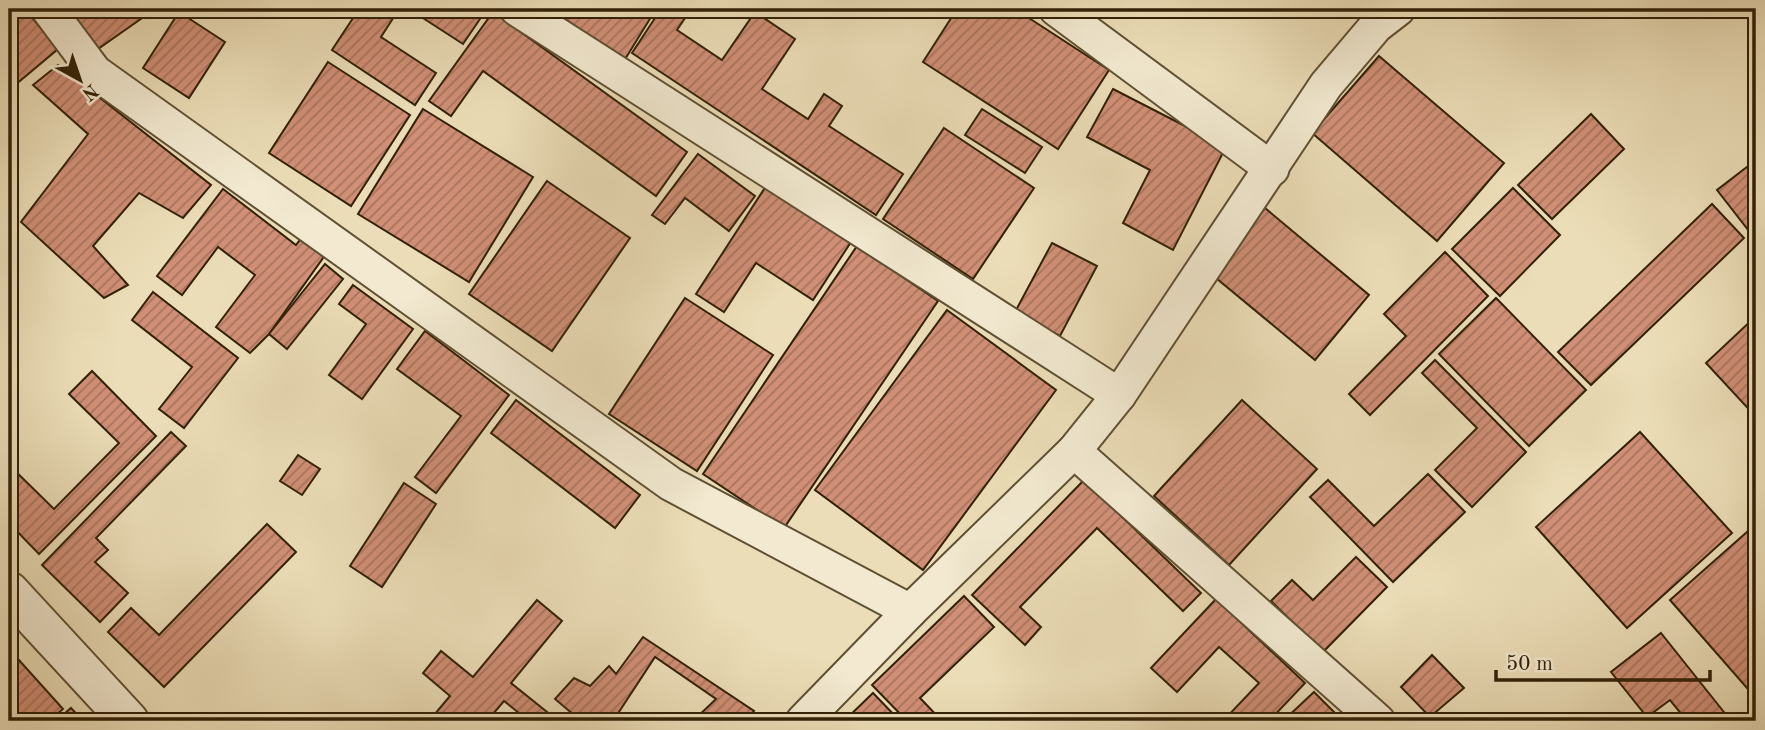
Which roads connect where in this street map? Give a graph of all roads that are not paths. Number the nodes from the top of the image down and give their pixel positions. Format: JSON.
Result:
{"nodes":[{"id":1,"x":48,"y":9,"type":"edge"},
{"id":2,"x":517,"y":9,"type":"edge"},
{"id":3,"x":1056,"y":9,"type":"edge"},
{"id":4,"x":1398,"y":9,"type":"edge"},
{"id":5,"x":1272,"y":169,"type":"junction"},
{"id":6,"x":1119,"y":395,"type":"junction"},
{"id":7,"x":1074,"y":452,"type":"junction"},
{"id":8,"x":9,"y":592,"type":"edge"},
{"id":9,"x":910,"y":611,"type":"junction"},
{"id":10,"x":129,"y":721,"type":"edge"},
{"id":11,"x":803,"y":721,"type":"edge"},
{"id":12,"x":1378,"y":721,"type":"edge"}],
"edges":[{"from":1,"to":9,"type":"street"},
{"from":2,"to":6,"type":"street"},
{"from":3,"to":5,"type":"street"},
{"from":4,"to":5,"type":"street"},
{"from":5,"to":6,"type":"street"},
{"from":6,"to":7,"type":"street"},
{"from":7,"to":9,"type":"street"},
{"from":7,"to":12,"type":"street"},
{"from":8,"to":10,"type":"street"},
{"from":9,"to":11,"type":"street"}]}
